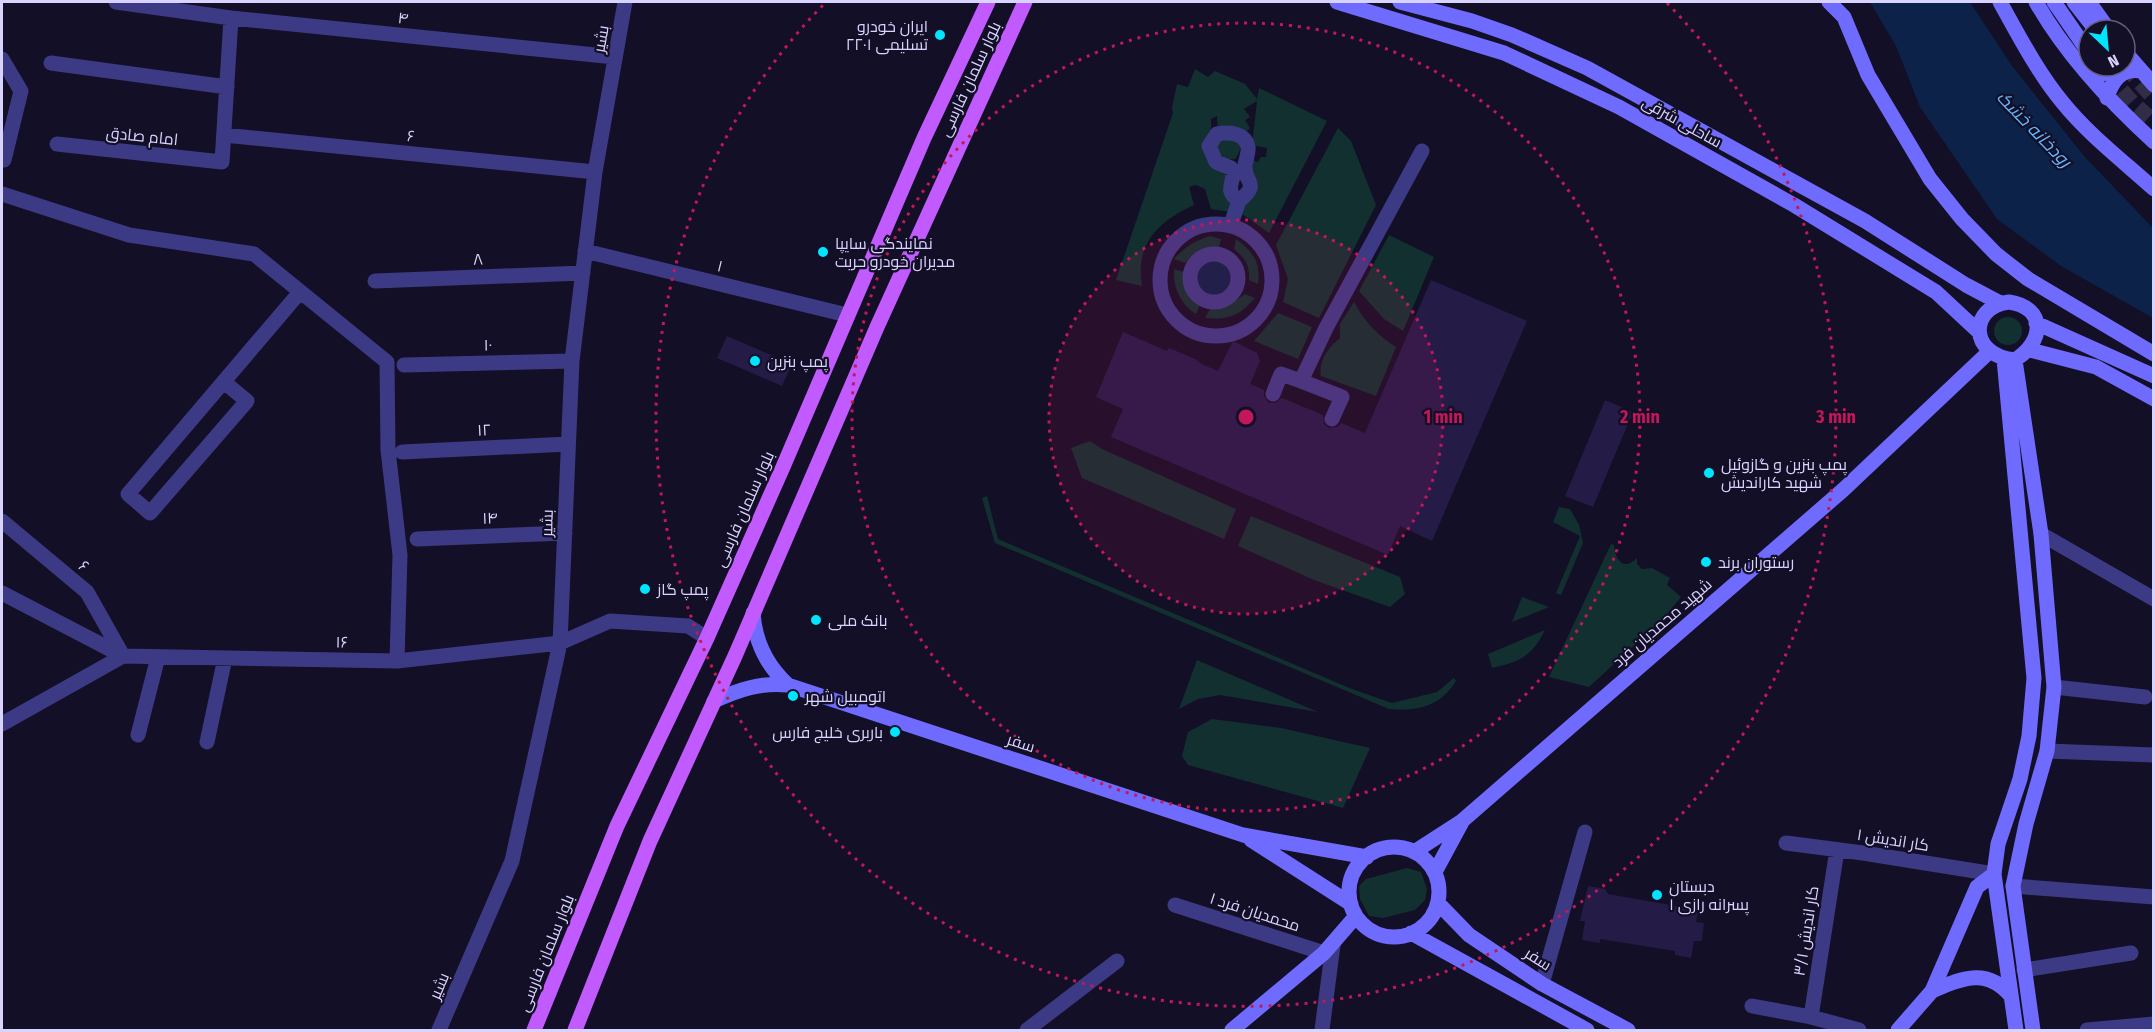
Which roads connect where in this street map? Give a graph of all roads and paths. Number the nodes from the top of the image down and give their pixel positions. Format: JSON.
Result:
{"nodes":[{"id":1,"x":116,"y":2,"type":"edge"},
{"id":2,"x":625,"y":2,"type":"edge"},
{"id":3,"x":988,"y":2,"type":"edge"},
{"id":4,"x":1036,"y":2,"type":"edge"},
{"id":5,"x":1336,"y":2,"type":"edge"},
{"id":6,"x":1400,"y":2,"type":"edge"},
{"id":7,"x":1444,"y":2,"type":"edge"},
{"id":8,"x":1829,"y":2,"type":"edge"},
{"id":9,"x":2001,"y":2,"type":"edge"},
{"id":10,"x":2036,"y":2,"type":"edge"},
{"id":11,"x":2054,"y":2,"type":"edge"},
{"id":12,"x":2074,"y":2,"type":"edge"},
{"id":13,"x":2089,"y":2,"type":"edge"},
{"id":14,"x":1022,"y":8,"type":"edge"},
{"id":15,"x":231,"y":18,"type":"junction"},
{"id":16,"x":2087,"y":18,"type":"edge"},
{"id":17,"x":2100,"y":18,"type":"edge"},
{"id":18,"x":1472,"y":21,"type":"junction"},
{"id":19,"x":2077,"y":35,"type":"edge"},
{"id":20,"x":615,"y":57,"type":"junction"},
{"id":21,"x":2,"y":59,"type":"edge"},
{"id":22,"x":2077,"y":59,"type":"edge"},
{"id":23,"x":51,"y":63,"type":"dead end"},
{"id":24,"x":2137,"y":65,"type":"edge"},
{"id":25,"x":2142,"y":71,"type":"junction"},
{"id":26,"x":2092,"y":78,"type":"edge"},
{"id":27,"x":2154,"y":85,"type":"edge"},
{"id":28,"x":227,"y":87,"type":"junction"},
{"id":29,"x":2107,"y":98,"type":"junction"},
{"id":30,"x":224,"y":135,"type":"junction"},
{"id":31,"x":2154,"y":142,"type":"edge"},
{"id":32,"x":57,"y":144,"type":"dead end"},
{"id":33,"x":1422,"y":151,"type":"dead end"},
{"id":34,"x":2,"y":159,"type":"edge"},
{"id":35,"x":595,"y":172,"type":"junction"},
{"id":36,"x":2154,"y":189,"type":"edge"},
{"id":37,"x":2,"y":194,"type":"edge"},
{"id":38,"x":1239,"y":201,"type":"dead end"},
{"id":39,"x":1230,"y":224,"type":"junction"},
{"id":40,"x":585,"y":251,"type":"junction"},
{"id":41,"x":583,"y":273,"type":"junction"},
{"id":42,"x":375,"y":281,"type":"dead end"},
{"id":43,"x":300,"y":292,"type":"junction"},
{"id":44,"x":2000,"y":303,"type":"junction"},
{"id":45,"x":847,"y":315,"type":"junction"},
{"id":46,"x":2036,"y":323,"type":"junction"},
{"id":47,"x":1979,"y":332,"type":"junction"},
{"id":48,"x":2030,"y":350,"type":"junction"},
{"id":49,"x":1989,"y":352,"type":"junction"},
{"id":50,"x":2154,"y":354,"type":"edge"},
{"id":51,"x":2009,"y":360,"type":"junction"},
{"id":52,"x":572,"y":361,"type":"junction"},
{"id":53,"x":404,"y":365,"type":"dead end"},
{"id":54,"x":2154,"y":376,"type":"edge"},
{"id":55,"x":224,"y":381,"type":"junction"},
{"id":56,"x":1301,"y":381,"type":"junction"},
{"id":57,"x":1273,"y":394,"type":"dead end"},
{"id":58,"x":2154,"y":399,"type":"edge"},
{"id":59,"x":1332,"y":419,"type":"dead end"},
{"id":60,"x":568,"y":444,"type":"junction"},
{"id":61,"x":402,"y":452,"type":"dead end"},
{"id":62,"x":2,"y":521,"type":"edge"},
{"id":63,"x":565,"y":533,"type":"junction"},
{"id":64,"x":2041,"y":534,"type":"junction"},
{"id":65,"x":417,"y":539,"type":"dead end"},
{"id":66,"x":2,"y":593,"type":"edge"},
{"id":67,"x":2154,"y":599,"type":"edge"},
{"id":68,"x":753,"y":613,"type":"junction"},
{"id":69,"x":707,"y":638,"type":"junction"},
{"id":70,"x":560,"y":643,"type":"junction"},
{"id":71,"x":123,"y":656,"type":"junction"},
{"id":72,"x":158,"y":657,"type":"junction"},
{"id":73,"x":225,"y":658,"type":"junction"},
{"id":74,"x":397,"y":661,"type":"junction"},
{"id":75,"x":788,"y":685,"type":"junction"},
{"id":76,"x":2054,"y":687,"type":"junction"},
{"id":77,"x":2145,"y":697,"type":"dead end"},
{"id":78,"x":714,"y":701,"type":"junction"},
{"id":79,"x":4,"y":719,"type":"edge"},
{"id":80,"x":138,"y":735,"type":"dead end"},
{"id":81,"x":207,"y":742,"type":"dead end"},
{"id":82,"x":2048,"y":752,"type":"junction"},
{"id":83,"x":2154,"y":755,"type":"edge"},
{"id":84,"x":1462,"y":821,"type":"junction"},
{"id":85,"x":1584,"y":832,"type":"dead end"},
{"id":86,"x":1244,"y":835,"type":"junction"},
{"id":87,"x":1786,"y":843,"type":"dead end"},
{"id":88,"x":1837,"y":850,"type":"junction"},
{"id":89,"x":1414,"y":852,"type":"junction"},
{"id":90,"x":1367,"y":857,"type":"junction"},
{"id":91,"x":1435,"y":872,"type":"junction"},
{"id":92,"x":1994,"y":874,"type":"junction"},
{"id":93,"x":2013,"y":886,"type":"junction"},
{"id":94,"x":2154,"y":897,"type":"edge"},
{"id":95,"x":1438,"y":903,"type":"junction"},
{"id":96,"x":1175,"y":905,"type":"dead end"},
{"id":97,"x":1354,"y":910,"type":"junction"},
{"id":98,"x":1411,"y":933,"type":"junction"},
{"id":99,"x":1328,"y":949,"type":"junction"},
{"id":100,"x":2131,"y":953,"type":"dead end"},
{"id":101,"x":1117,"y":961,"type":"dead end"},
{"id":102,"x":2024,"y":970,"type":"junction"},
{"id":103,"x":1542,"y":984,"type":"junction"},
{"id":104,"x":1932,"y":990,"type":"junction"},
{"id":105,"x":2011,"y":996,"type":"junction"},
{"id":106,"x":1752,"y":1006,"type":"dead end"},
{"id":107,"x":1811,"y":1017,"type":"junction"},
{"id":108,"x":2154,"y":1024,"type":"edge"},
{"id":109,"x":439,"y":1030,"type":"edge"},
{"id":110,"x":534,"y":1030,"type":"edge"},
{"id":111,"x":575,"y":1030,"type":"edge"},
{"id":112,"x":1027,"y":1030,"type":"edge"},
{"id":113,"x":1232,"y":1030,"type":"edge"},
{"id":114,"x":1322,"y":1030,"type":"edge"},
{"id":115,"x":1587,"y":1030,"type":"edge"},
{"id":116,"x":1628,"y":1030,"type":"edge"},
{"id":117,"x":1859,"y":1030,"type":"edge"},
{"id":118,"x":1898,"y":1030,"type":"edge"},
{"id":119,"x":2016,"y":1030,"type":"edge"},
{"id":120,"x":2033,"y":1030,"type":"edge"},
{"id":121,"x":2087,"y":1030,"type":"edge"}],
"edges":[{"from":1,"to":15,"type":"street","name":"۴"},
{"from":2,"to":20,"type":"street","name":"بشیر"},
{"from":3,"to":45,"type":"main road","name":"بلوار سلمان فارسی"},
{"from":4,"to":14,"type":"main road"},
{"from":5,"to":47,"type":"main road","name":"ساحلی شرقی"},
{"from":6,"to":18,"type":"main road","name":"ساحلی شرقی"},
{"from":7,"to":18,"type":"main road"},
{"from":8,"to":50,"type":"main road"},
{"from":9,"to":36,"type":"main road"},
{"from":10,"to":22,"type":"main road"},
{"from":11,"to":19,"type":"main road"},
{"from":12,"to":16,"type":"main road"},
{"from":13,"to":17,"type":"main road"},
{"from":14,"to":68,"type":"main road","name":"بلوار سلمان فارسی"},
{"from":15,"to":20,"type":"street","name":"۴"},
{"from":15,"to":28,"type":"street"},
{"from":18,"to":44,"type":"main road","name":"ساحلی شرقی"},
{"from":20,"to":35,"type":"street","name":"بشیر"},
{"from":21,"to":34,"type":"street"},
{"from":23,"to":28,"type":"street"},
{"from":24,"to":25,"type":"main road"},
{"from":25,"to":27,"type":"main road"},
{"from":25,"to":29,"type":"main road"},
{"from":26,"to":29,"type":"main road"},
{"from":28,"to":30,"type":"street"},
{"from":29,"to":31,"type":"main road"},
{"from":30,"to":32,"type":"street","name":"امام صادق"},
{"from":30,"to":35,"type":"street","name":"۶"},
{"from":33,"to":56,"type":"street"},
{"from":35,"to":40,"type":"street","name":"بشیر"},
{"from":37,"to":43,"type":"street"},
{"from":38,"to":39,"type":"street"},
{"from":39,"to":39,"type":"street"},
{"from":40,"to":41,"type":"street","name":"بشیر"},
{"from":40,"to":45,"type":"street","name":"۱"},
{"from":41,"to":42,"type":"street","name":"۸"},
{"from":41,"to":52,"type":"street","name":"بشیر"},
{"from":43,"to":55,"type":"street"},
{"from":43,"to":74,"type":"street"},
{"from":44,"to":46,"type":"main road"},
{"from":44,"to":47,"type":"main road"},
{"from":45,"to":69,"type":"main road","name":"بلوار سلمان فارسی"},
{"from":46,"to":48,"type":"main road"},
{"from":46,"to":54,"type":"main road"},
{"from":47,"to":49,"type":"main road"},
{"from":48,"to":51,"type":"main road"},
{"from":48,"to":58,"type":"main road"},
{"from":49,"to":51,"type":"main road"},
{"from":49,"to":84,"type":"main road","name":"شهید محمدیان فرد"},
{"from":51,"to":64,"type":"main road"},
{"from":51,"to":92,"type":"main road"},
{"from":52,"to":53,"type":"street","name":"۱۰"},
{"from":52,"to":60,"type":"street","name":"بشیر"},
{"from":55,"to":55,"type":"street"},
{"from":56,"to":57,"type":"street"},
{"from":56,"to":59,"type":"street"},
{"from":60,"to":61,"type":"street","name":"۱۲"},
{"from":60,"to":63,"type":"street","name":"بشیر"},
{"from":62,"to":71,"type":"street","name":"۶"},
{"from":63,"to":65,"type":"street","name":"۱۴"},
{"from":63,"to":70,"type":"street","name":"بشیر"},
{"from":64,"to":67,"type":"street"},
{"from":64,"to":76,"type":"main road"},
{"from":66,"to":71,"type":"street"},
{"from":68,"to":75,"type":"main road","name":"سفر"},
{"from":68,"to":78,"type":"main road","name":"بلوار سلمان فارسی"},
{"from":69,"to":70,"type":"street","name":"۱۶"},
{"from":69,"to":110,"type":"main road","name":"بلوار سلمان فارسی"},
{"from":70,"to":74,"type":"street","name":"۱۶"},
{"from":70,"to":109,"type":"street","name":"بشیر"},
{"from":71,"to":72,"type":"street","name":"۱۶"},
{"from":71,"to":79,"type":"street"},
{"from":72,"to":73,"type":"street","name":"۱۶"},
{"from":72,"to":80,"type":"street"},
{"from":73,"to":74,"type":"street","name":"۱۶"},
{"from":73,"to":81,"type":"street"},
{"from":75,"to":78,"type":"main road","name":"سفر"},
{"from":75,"to":86,"type":"main road","name":"سفر"},
{"from":76,"to":77,"type":"street"},
{"from":76,"to":82,"type":"main road"},
{"from":78,"to":111,"type":"main road","name":"بلوار سلمان فارسی"},
{"from":82,"to":83,"type":"street"},
{"from":82,"to":93,"type":"main road"},
{"from":84,"to":89,"type":"main road"},
{"from":84,"to":91,"type":"main road"},
{"from":85,"to":103,"type":"street"},
{"from":86,"to":90,"type":"main road","name":"سفر"},
{"from":86,"to":97,"type":"main road","name":"سفر"},
{"from":87,"to":88,"type":"street","name":"۱ کار اندیش"},
{"from":88,"to":92,"type":"street","name":"۱ کار اندیش"},
{"from":88,"to":107,"type":"street","name":"۳/۱ کار اندیش"},
{"from":89,"to":90,"type":"main road"},
{"from":89,"to":91,"type":"main road"},
{"from":90,"to":97,"type":"main road"},
{"from":91,"to":95,"type":"main road"},
{"from":92,"to":104,"type":"main road"},
{"from":92,"to":105,"type":"main road"},
{"from":93,"to":94,"type":"street"},
{"from":93,"to":102,"type":"main road"},
{"from":95,"to":98,"type":"main road"},
{"from":95,"to":103,"type":"main road","name":"سفر"},
{"from":96,"to":99,"type":"street","name":"۱ محمدیان فرد"},
{"from":97,"to":98,"type":"main road"},
{"from":97,"to":99,"type":"main road"},
{"from":98,"to":115,"type":"main road"},
{"from":99,"to":113,"type":"main road"},
{"from":99,"to":114,"type":"street"},
{"from":100,"to":102,"type":"street"},
{"from":101,"to":112,"type":"street"},
{"from":102,"to":120,"type":"main road"},
{"from":103,"to":116,"type":"main road","name":"سفر"},
{"from":104,"to":105,"type":"main road"},
{"from":104,"to":118,"type":"main road"},
{"from":105,"to":119,"type":"main road"},
{"from":106,"to":107,"type":"street"},
{"from":107,"to":117,"type":"street"},
{"from":108,"to":121,"type":"street"}]}
